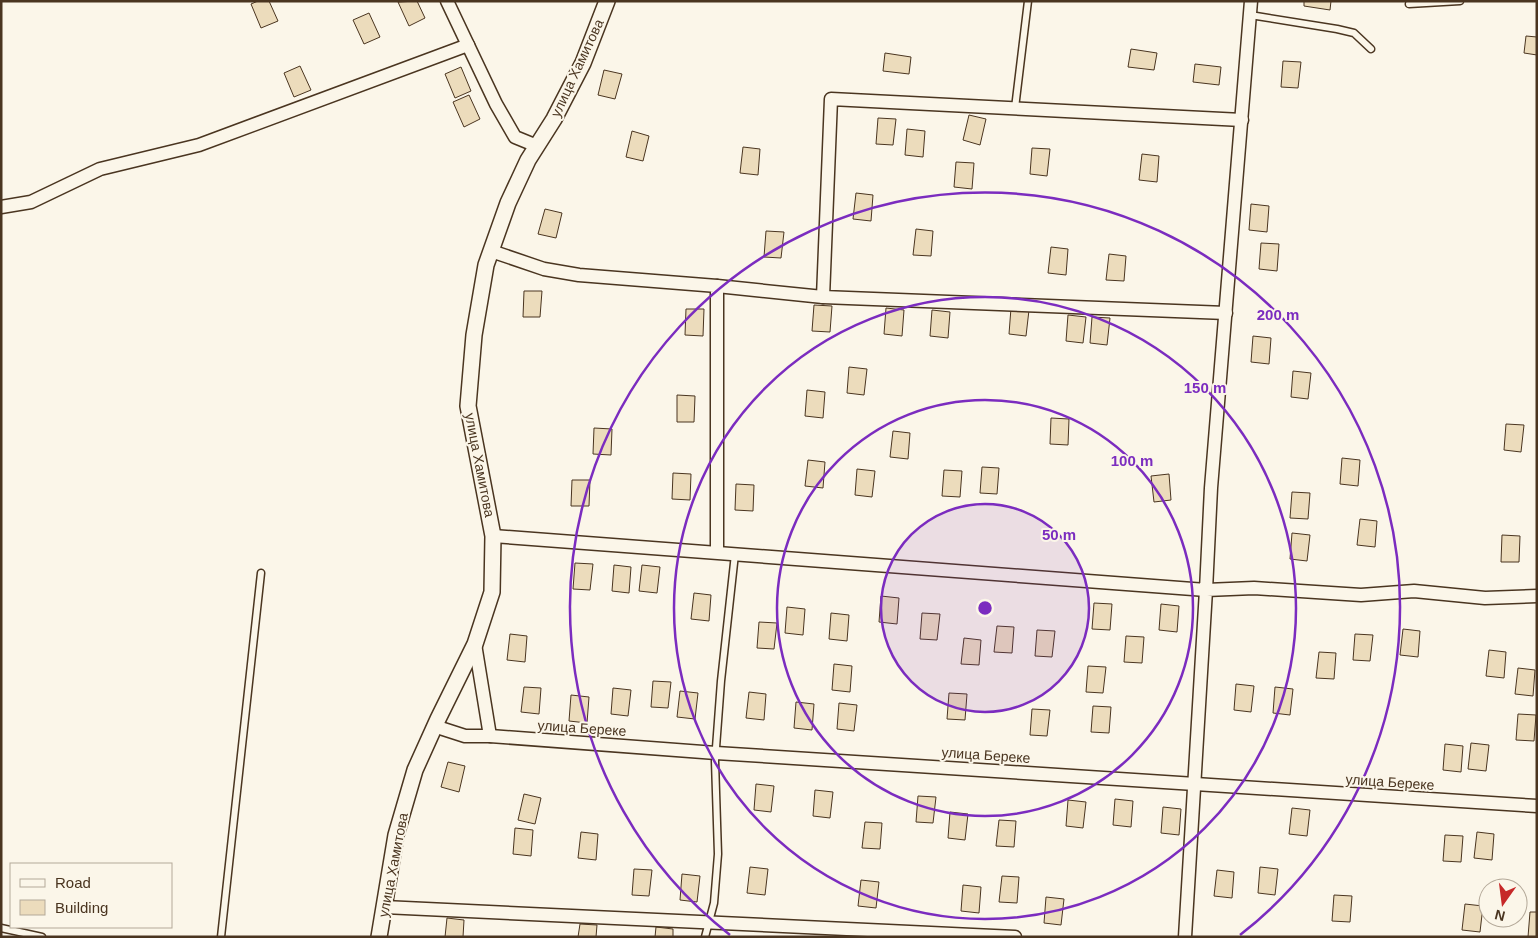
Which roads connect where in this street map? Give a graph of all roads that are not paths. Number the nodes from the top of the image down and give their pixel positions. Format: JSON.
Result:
{"nodes":[{"id":1,"x":447,"y":1,"type":"edge"},
{"id":2,"x":608,"y":1,"type":"edge"},
{"id":3,"x":1028,"y":1,"type":"edge"},
{"id":4,"x":1251,"y":1,"type":"edge"},
{"id":5,"x":1460,"y":1,"type":"edge"},
{"id":6,"x":1409,"y":4,"type":"dead end"},
{"id":7,"x":1250,"y":15,"type":"junction"},
{"id":8,"x":468,"y":45,"type":"junction"},
{"id":9,"x":1371,"y":49,"type":"dead end"},
{"id":10,"x":1015,"y":108,"type":"junction"},
{"id":11,"x":1242,"y":120,"type":"junction"},
{"id":12,"x":537,"y":146,"type":"junction"},
{"id":13,"x":1,"y":207,"type":"edge"},
{"id":14,"x":491,"y":251,"type":"junction"},
{"id":15,"x":717,"y":286,"type":"junction"},
{"id":16,"x":823,"y":297,"type":"junction"},
{"id":17,"x":1226,"y":313,"type":"junction"},
{"id":18,"x":494,"y":536,"type":"junction"},
{"id":19,"x":717,"y":552,"type":"junction"},
{"id":20,"x":735,"y":554,"type":"junction"},
{"id":21,"x":261,"y":573,"type":"dead end"},
{"id":22,"x":1206,"y":590,"type":"junction"},
{"id":23,"x":1537,"y":596,"type":"edge"},
{"id":24,"x":475,"y":644,"type":"junction"},
{"id":25,"x":434,"y":726,"type":"junction"},
{"id":26,"x":490,"y":736,"type":"junction"},
{"id":27,"x":716,"y":753,"type":"junction"},
{"id":28,"x":1194,"y":784,"type":"junction"},
{"id":29,"x":1537,"y":806,"type":"edge"},
{"id":30,"x":384,"y":907,"type":"junction"},
{"id":31,"x":709,"y":923,"type":"junction"},
{"id":32,"x":1,"y":928,"type":"edge"},
{"id":33,"x":42,"y":937,"type":"edge"},
{"id":34,"x":221,"y":937,"type":"edge"},
{"id":35,"x":379,"y":937,"type":"edge"},
{"id":36,"x":705,"y":937,"type":"edge"},
{"id":37,"x":1015,"y":937,"type":"edge"},
{"id":38,"x":1184,"y":937,"type":"edge"}],
"edges":[{"from":1,"to":8,"type":"street"},
{"from":2,"to":12,"type":"street","name":"улица Хамитова"},
{"from":3,"to":10,"type":"lane"},
{"from":4,"to":7,"type":"street"},
{"from":5,"to":6,"type":"lane"},
{"from":7,"to":9,"type":"lane"},
{"from":7,"to":11,"type":"street"},
{"from":8,"to":12,"type":"street"},
{"from":8,"to":13,"type":"street"},
{"from":10,"to":11,"type":"street"},
{"from":10,"to":16,"type":"street"},
{"from":11,"to":17,"type":"street"},
{"from":12,"to":14,"type":"street","name":"улица Хамитова"},
{"from":14,"to":15,"type":"street"},
{"from":14,"to":18,"type":"street","name":"улица Хамитова"},
{"from":15,"to":16,"type":"street"},
{"from":15,"to":19,"type":"street"},
{"from":16,"to":17,"type":"street"},
{"from":17,"to":22,"type":"street"},
{"from":18,"to":19,"type":"street"},
{"from":18,"to":24,"type":"street","name":"улица Хамитова"},
{"from":19,"to":20,"type":"street"},
{"from":20,"to":22,"type":"street"},
{"from":20,"to":27,"type":"lane"},
{"from":21,"to":34,"type":"lane"},
{"from":22,"to":23,"type":"street"},
{"from":22,"to":28,"type":"street"},
{"from":24,"to":25,"type":"street","name":"улица Хамитова"},
{"from":24,"to":26,"type":"street"},
{"from":25,"to":26,"type":"street","name":"улица Береке"},
{"from":25,"to":30,"type":"street","name":"улица Хамитова"},
{"from":26,"to":27,"type":"street","name":"улица Береке"},
{"from":27,"to":28,"type":"street","name":"улица Береке"},
{"from":27,"to":31,"type":"lane"},
{"from":28,"to":29,"type":"street","name":"улица Береке"},
{"from":28,"to":38,"type":"street"},
{"from":30,"to":31,"type":"street"},
{"from":30,"to":35,"type":"street","name":"улица Хамитова"},
{"from":31,"to":36,"type":"lane"},
{"from":31,"to":37,"type":"street"},
{"from":32,"to":33,"type":"lane"}]}
